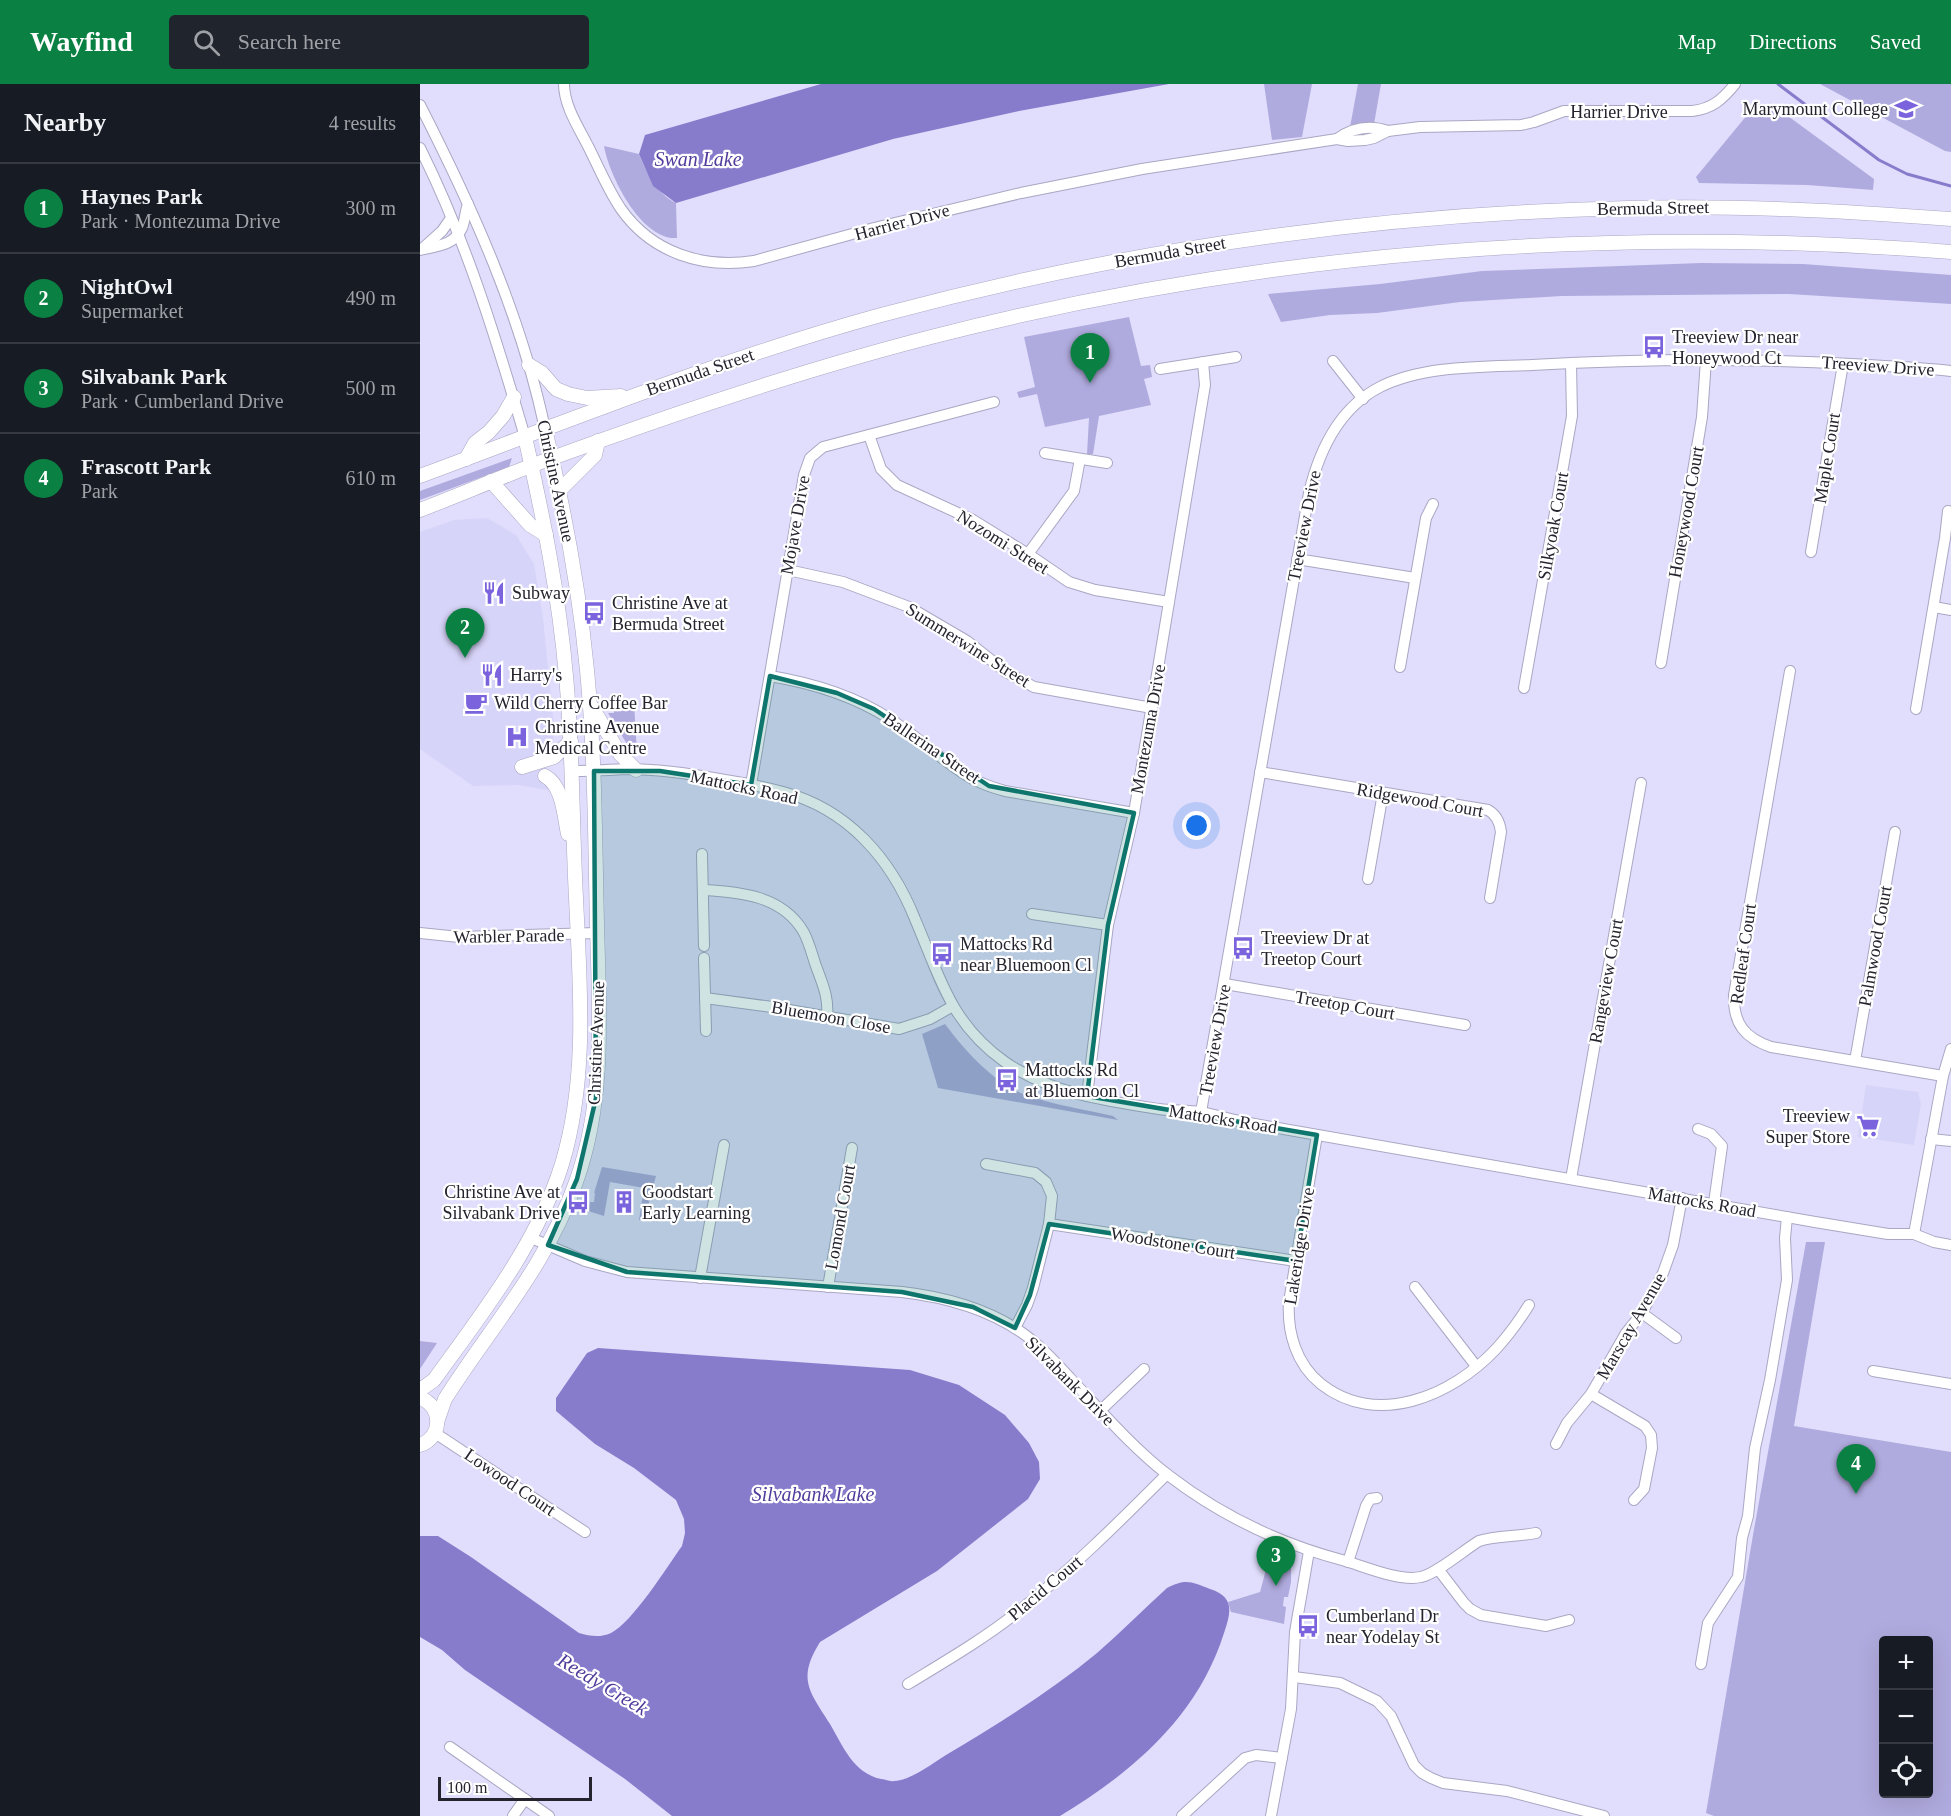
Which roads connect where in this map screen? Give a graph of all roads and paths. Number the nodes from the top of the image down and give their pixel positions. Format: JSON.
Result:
{"nodes":[{"id":1,"x":564,"y":84,"type":"edge"},
{"id":2,"x":1735,"y":84,"type":"edge"},
{"id":3,"x":420,"y":105,"type":"edge"},
{"id":4,"x":420,"y":148,"type":"edge"},
{"id":5,"x":468,"y":204,"type":"junction"},
{"id":6,"x":451,"y":218,"type":"junction"},
{"id":7,"x":1951,"y":219,"type":"edge"},
{"id":8,"x":458,"y":235,"type":"junction"},
{"id":9,"x":421,"y":250,"type":"edge"},
{"id":10,"x":1951,"y":252,"type":"edge"},
{"id":11,"x":1236,"y":357,"type":"dead end"},
{"id":12,"x":1706,"y":360,"type":"junction"},
{"id":13,"x":1203,"y":362,"type":"junction"},
{"id":14,"x":1333,"y":362,"type":"dead end"},
{"id":15,"x":1571,"y":363,"type":"junction"},
{"id":16,"x":1843,"y":364,"type":"junction"},
{"id":17,"x":529,"y":365,"type":"junction"},
{"id":18,"x":1160,"y":369,"type":"dead end"},
{"id":19,"x":1951,"y":371,"type":"edge"},
{"id":20,"x":514,"y":397,"type":"junction"},
{"id":21,"x":630,"y":397,"type":"junction"},
{"id":22,"x":1363,"y":399,"type":"junction"},
{"id":23,"x":994,"y":402,"type":"dead end"},
{"id":24,"x":545,"y":429,"type":"junction"},
{"id":25,"x":869,"y":435,"type":"junction"},
{"id":26,"x":525,"y":437,"type":"junction"},
{"id":27,"x":598,"y":441,"type":"junction"},
{"id":28,"x":1045,"y":453,"type":"dead end"},
{"id":29,"x":552,"y":458,"type":"junction"},
{"id":30,"x":466,"y":459,"type":"junction"},
{"id":31,"x":1080,"y":459,"type":"junction"},
{"id":32,"x":1107,"y":463,"type":"dead end"},
{"id":33,"x":532,"y":465,"type":"junction"},
{"id":34,"x":420,"y":476,"type":"edge"},
{"id":35,"x":491,"y":481,"type":"junction"},
{"id":36,"x":560,"y":490,"type":"junction"},
{"id":37,"x":1433,"y":504,"type":"dead end"},
{"id":38,"x":420,"y":510,"type":"edge"},
{"id":39,"x":1948,"y":511,"type":"dead end"},
{"id":40,"x":546,"y":535,"type":"junction"},
{"id":41,"x":1811,"y":552,"type":"dead end"},
{"id":42,"x":1028,"y":554,"type":"junction"},
{"id":43,"x":1297,"y":559,"type":"junction"},
{"id":44,"x":788,"y":570,"type":"junction"},
{"id":45,"x":1415,"y":578,"type":"junction"},
{"id":46,"x":1169,"y":602,"type":"junction"},
{"id":47,"x":1934,"y":607,"type":"junction"},
{"id":48,"x":1951,"y":610,"type":"edge"},
{"id":49,"x":1661,"y":663,"type":"dead end"},
{"id":50,"x":1400,"y":667,"type":"dead end"},
{"id":51,"x":1790,"y":671,"type":"dead end"},
{"id":52,"x":770,"y":676,"type":"junction"},
{"id":53,"x":1524,"y":688,"type":"dead end"},
{"id":54,"x":589,"y":703,"type":"junction"},
{"id":55,"x":1152,"y":708,"type":"junction"},
{"id":56,"x":1916,"y":709,"type":"dead end"},
{"id":57,"x":571,"y":741,"type":"junction"},
{"id":58,"x":522,"y":767,"type":"dead end"},
{"id":59,"x":636,"y":770,"type":"junction"},
{"id":60,"x":572,"y":771,"type":"junction"},
{"id":61,"x":594,"y":771,"type":"junction"},
{"id":62,"x":1260,"y":772,"type":"junction"},
{"id":63,"x":544,"y":776,"type":"dead end"},
{"id":64,"x":1641,"y":783,"type":"dead end"},
{"id":65,"x":751,"y":785,"type":"junction"},
{"id":66,"x":1383,"y":793,"type":"junction"},
{"id":67,"x":1134,"y":813,"type":"junction"},
{"id":68,"x":1896,"y":832,"type":"dead end"},
{"id":69,"x":702,"y":854,"type":"dead end"},
{"id":70,"x":575,"y":866,"type":"junction"},
{"id":71,"x":1368,"y":879,"type":"dead end"},
{"id":72,"x":704,"y":890,"type":"junction"},
{"id":73,"x":1490,"y":898,"type":"dead end"},
{"id":74,"x":1032,"y":914,"type":"dead end"},
{"id":75,"x":1108,"y":925,"type":"junction"},
{"id":76,"x":420,"y":933,"type":"edge"},
{"id":77,"x":597,"y":933,"type":"junction"},
{"id":78,"x":578,"y":934,"type":"junction"},
{"id":79,"x":704,"y":946,"type":"dead end"},
{"id":80,"x":704,"y":958,"type":"dead end"},
{"id":81,"x":1225,"y":984,"type":"junction"},
{"id":82,"x":705,"y":998,"type":"junction"},
{"id":83,"x":953,"y":1006,"type":"junction"},
{"id":84,"x":827,"y":1016,"type":"junction"},
{"id":85,"x":1465,"y":1025,"type":"dead end"},
{"id":86,"x":706,"y":1030,"type":"dead end"},
{"id":87,"x":580,"y":1044,"type":"junction"},
{"id":88,"x":599,"y":1044,"type":"junction"},
{"id":89,"x":1951,"y":1049,"type":"edge"},
{"id":90,"x":1855,"y":1061,"type":"junction"},
{"id":91,"x":1943,"y":1076,"type":"junction"},
{"id":92,"x":1087,"y":1096,"type":"junction"},
{"id":93,"x":1202,"y":1112,"type":"junction"},
{"id":94,"x":1698,"y":1129,"type":"dead end"},
{"id":95,"x":1317,"y":1135,"type":"junction"},
{"id":96,"x":1931,"y":1139,"type":"junction"},
{"id":97,"x":1951,"y":1141,"type":"edge"},
{"id":98,"x":724,"y":1145,"type":"dead end"},
{"id":99,"x":852,"y":1148,"type":"dead end"},
{"id":100,"x":986,"y":1164,"type":"dead end"},
{"id":101,"x":1571,"y":1179,"type":"junction"},
{"id":102,"x":1682,"y":1198,"type":"junction"},
{"id":103,"x":1714,"y":1203,"type":"junction"},
{"id":104,"x":1787,"y":1217,"type":"junction"},
{"id":105,"x":1049,"y":1224,"type":"junction"},
{"id":106,"x":1914,"y":1234,"type":"junction"},
{"id":107,"x":531,"y":1238,"type":"junction"},
{"id":108,"x":548,"y":1245,"type":"junction"},
{"id":109,"x":1951,"y":1245,"type":"edge"},
{"id":110,"x":1296,"y":1261,"type":"junction"},
{"id":111,"x":700,"y":1278,"type":"junction"},
{"id":112,"x":828,"y":1287,"type":"junction"},
{"id":113,"x":1415,"y":1287,"type":"dead end"},
{"id":114,"x":1529,"y":1305,"type":"dead end"},
{"id":115,"x":1642,"y":1313,"type":"junction"},
{"id":116,"x":1015,"y":1328,"type":"junction"},
{"id":117,"x":1676,"y":1338,"type":"dead end"},
{"id":118,"x":1476,"y":1366,"type":"junction"},
{"id":119,"x":1144,"y":1370,"type":"dead end"},
{"id":120,"x":1873,"y":1371,"type":"dead end"},
{"id":121,"x":1951,"y":1384,"type":"edge"},
{"id":122,"x":420,"y":1390,"type":"edge"},
{"id":123,"x":1591,"y":1394,"type":"junction"},
{"id":124,"x":420,"y":1398,"type":"edge"},
{"id":125,"x":1101,"y":1410,"type":"junction"},
{"id":126,"x":436,"y":1426,"type":"junction"},
{"id":127,"x":1556,"y":1444,"type":"dead end"},
{"id":128,"x":421,"y":1446,"type":"edge"},
{"id":129,"x":1167,"y":1474,"type":"junction"},
{"id":130,"x":1377,"y":1497,"type":"dead end"},
{"id":131,"x":1634,"y":1500,"type":"dead end"},
{"id":132,"x":585,"y":1532,"type":"dead end"},
{"id":133,"x":1536,"y":1533,"type":"dead end"},
{"id":134,"x":1309,"y":1551,"type":"junction"},
{"id":135,"x":1348,"y":1562,"type":"junction"},
{"id":136,"x":1438,"y":1569,"type":"junction"},
{"id":137,"x":1569,"y":1620,"type":"dead end"},
{"id":138,"x":1701,"y":1664,"type":"dead end"},
{"id":139,"x":1294,"y":1677,"type":"junction"},
{"id":140,"x":908,"y":1684,"type":"dead end"},
{"id":141,"x":450,"y":1747,"type":"dead end"},
{"id":142,"x":1282,"y":1758,"type":"junction"},
{"id":143,"x":525,"y":1799,"type":"junction"},
{"id":144,"x":513,"y":1816,"type":"edge"},
{"id":145,"x":549,"y":1816,"type":"edge"},
{"id":146,"x":1182,"y":1816,"type":"edge"},
{"id":147,"x":1271,"y":1816,"type":"edge"},
{"id":148,"x":1604,"y":1816,"type":"edge"}],
"edges":[{"from":1,"to":2,"type":"street","name":"Harrier Drive"},
{"from":3,"to":5,"type":"street","name":"Christine Avenue"},
{"from":4,"to":6,"type":"street","name":"Christine Avenue"},
{"from":5,"to":8,"type":"street"},
{"from":5,"to":17,"type":"street","name":"Christine Avenue"},
{"from":6,"to":8,"type":"street","name":"Christine Avenue"},
{"from":6,"to":9,"type":"street"},
{"from":7,"to":21,"type":"main road","name":"Bermuda Street"},
{"from":8,"to":9,"type":"street"},
{"from":8,"to":20,"type":"street","name":"Christine Avenue"},
{"from":10,"to":27,"type":"main road","name":"Bermuda Street"},
{"from":11,"to":13,"type":"street"},
{"from":12,"to":15,"type":"street","name":"Treeview Drive"},
{"from":12,"to":16,"type":"street","name":"Treeview Drive"},
{"from":12,"to":49,"type":"street","name":"Honeywood Court"},
{"from":13,"to":18,"type":"street"},
{"from":13,"to":46,"type":"street","name":"Montezuma Drive"},
{"from":14,"to":22,"type":"street"},
{"from":15,"to":22,"type":"street","name":"Treeview Drive"},
{"from":15,"to":53,"type":"street","name":"Silkyoak Court"},
{"from":16,"to":19,"type":"street","name":"Treeview Drive"},
{"from":16,"to":41,"type":"street","name":"Maple Court"},
{"from":17,"to":21,"type":"main road"},
{"from":17,"to":24,"type":"street","name":"Christine Avenue"},
{"from":20,"to":26,"type":"street","name":"Christine Avenue"},
{"from":20,"to":30,"type":"main road"},
{"from":21,"to":24,"type":"main road","name":"Bermuda Street"},
{"from":22,"to":43,"type":"street","name":"Treeview Drive"},
{"from":23,"to":25,"type":"street","name":"Mojave Drive"},
{"from":24,"to":26,"type":"main road","name":"Bermuda Street"},
{"from":24,"to":29,"type":"main road","name":"Christine Avenue"},
{"from":25,"to":42,"type":"street","name":"Nozomi Street"},
{"from":25,"to":44,"type":"street","name":"Mojave Drive"},
{"from":26,"to":30,"type":"main road","name":"Bermuda Street"},
{"from":26,"to":33,"type":"main road","name":"Christine Avenue"},
{"from":27,"to":29,"type":"main road","name":"Bermuda Street"},
{"from":27,"to":36,"type":"main road"},
{"from":28,"to":31,"type":"street"},
{"from":29,"to":33,"type":"main road","name":"Bermuda Street"},
{"from":29,"to":36,"type":"main road","name":"Christine Avenue"},
{"from":30,"to":34,"type":"main road","name":"Bermuda Street"},
{"from":31,"to":32,"type":"street"},
{"from":31,"to":42,"type":"street"},
{"from":33,"to":35,"type":"main road","name":"Bermuda Street"},
{"from":33,"to":40,"type":"main road","name":"Christine Avenue"},
{"from":35,"to":38,"type":"main road","name":"Bermuda Street"},
{"from":35,"to":40,"type":"main road"},
{"from":36,"to":54,"type":"main road","name":"Christine Avenue"},
{"from":37,"to":45,"type":"street"},
{"from":39,"to":47,"type":"street"},
{"from":40,"to":57,"type":"main road","name":"Christine Avenue"},
{"from":42,"to":46,"type":"street","name":"Nozomi Street"},
{"from":43,"to":45,"type":"street"},
{"from":43,"to":62,"type":"street","name":"Treeview Drive"},
{"from":44,"to":52,"type":"street","name":"Mojave Drive"},
{"from":44,"to":55,"type":"street","name":"Summerwine Street"},
{"from":45,"to":50,"type":"street"},
{"from":46,"to":55,"type":"street","name":"Montezuma Drive"},
{"from":47,"to":48,"type":"street"},
{"from":47,"to":56,"type":"street"},
{"from":51,"to":90,"type":"street","name":"Redleaf Court"},
{"from":52,"to":65,"type":"street","name":"Mojave Drive"},
{"from":52,"to":67,"type":"street","name":"Ballerina Street"},
{"from":54,"to":59,"type":"main road"},
{"from":54,"to":61,"type":"main road","name":"Christine Avenue"},
{"from":55,"to":67,"type":"street","name":"Montezuma Drive"},
{"from":57,"to":58,"type":"main road"},
{"from":57,"to":60,"type":"main road","name":"Christine Avenue"},
{"from":59,"to":61,"type":"street"},
{"from":59,"to":65,"type":"street","name":"Mattocks Road"},
{"from":60,"to":61,"type":"street"},
{"from":60,"to":70,"type":"main road","name":"Christine Avenue"},
{"from":61,"to":77,"type":"main road","name":"Christine Avenue"},
{"from":62,"to":66,"type":"street","name":"Ridgewood Court"},
{"from":62,"to":81,"type":"street","name":"Treeview Drive"},
{"from":63,"to":70,"type":"main road"},
{"from":64,"to":101,"type":"street","name":"Rangeview Court"},
{"from":65,"to":83,"type":"street","name":"Mattocks Road"},
{"from":66,"to":71,"type":"street"},
{"from":66,"to":73,"type":"street","name":"Ridgewood Court"},
{"from":67,"to":75,"type":"street","name":"Montezuma Drive"},
{"from":68,"to":90,"type":"street","name":"Palmwood Court"},
{"from":69,"to":72,"type":"street"},
{"from":70,"to":78,"type":"main road","name":"Christine Avenue"},
{"from":72,"to":79,"type":"street"},
{"from":72,"to":84,"type":"street"},
{"from":74,"to":75,"type":"street"},
{"from":75,"to":92,"type":"street","name":"Montezuma Drive"},
{"from":76,"to":78,"type":"street","name":"Warbler Parade"},
{"from":77,"to":78,"type":"street","name":"Warbler Parade"},
{"from":77,"to":88,"type":"main road","name":"Christine Avenue"},
{"from":78,"to":87,"type":"main road","name":"Christine Avenue"},
{"from":80,"to":82,"type":"street"},
{"from":81,"to":85,"type":"street","name":"Treetop Court"},
{"from":81,"to":93,"type":"street","name":"Treeview Drive"},
{"from":82,"to":84,"type":"street","name":"Bluemoon Close"},
{"from":82,"to":86,"type":"street"},
{"from":83,"to":84,"type":"street","name":"Bluemoon Close"},
{"from":83,"to":92,"type":"street","name":"Mattocks Road"},
{"from":87,"to":88,"type":"main road"},
{"from":87,"to":107,"type":"main road","name":"Christine Avenue"},
{"from":88,"to":108,"type":"main road","name":"Christine Avenue"},
{"from":89,"to":91,"type":"street"},
{"from":90,"to":91,"type":"street","name":"Redleaf Court"},
{"from":91,"to":96,"type":"street"},
{"from":92,"to":93,"type":"street","name":"Mattocks Road"},
{"from":93,"to":95,"type":"street","name":"Mattocks Road"},
{"from":94,"to":103,"type":"street"},
{"from":95,"to":101,"type":"street","name":"Mattocks Road"},
{"from":95,"to":110,"type":"street","name":"Lakeridge Drive"},
{"from":96,"to":97,"type":"street"},
{"from":96,"to":106,"type":"street"},
{"from":98,"to":111,"type":"street"},
{"from":99,"to":112,"type":"street","name":"Lomond Court"},
{"from":100,"to":105,"type":"street"},
{"from":101,"to":102,"type":"street","name":"Mattocks Road"},
{"from":102,"to":103,"type":"street","name":"Mattocks Road"},
{"from":102,"to":115,"type":"street","name":"Marscay Avenue"},
{"from":103,"to":104,"type":"street","name":"Mattocks Road"},
{"from":104,"to":106,"type":"street","name":"Mattocks Road"},
{"from":104,"to":138,"type":"street"},
{"from":105,"to":110,"type":"street","name":"Woodstone Court"},
{"from":105,"to":116,"type":"street"},
{"from":106,"to":109,"type":"street","name":"Mattocks Road"},
{"from":107,"to":108,"type":"street","name":"Silvabank Drive"},
{"from":107,"to":122,"type":"main road","name":"Christine Avenue"},
{"from":108,"to":111,"type":"street","name":"Silvabank Drive"},
{"from":108,"to":126,"type":"main road","name":"Christine Avenue"},
{"from":110,"to":118,"type":"street","name":"Lakeridge Drive"},
{"from":111,"to":112,"type":"street","name":"Silvabank Drive"},
{"from":112,"to":116,"type":"street","name":"Silvabank Drive"},
{"from":113,"to":118,"type":"street"},
{"from":114,"to":118,"type":"street","name":"Lakeridge Drive"},
{"from":115,"to":117,"type":"street"},
{"from":115,"to":123,"type":"street","name":"Marscay Avenue"},
{"from":116,"to":125,"type":"street","name":"Silvabank Drive"},
{"from":119,"to":125,"type":"street"},
{"from":120,"to":121,"type":"street"},
{"from":123,"to":127,"type":"street","name":"Marscay Avenue"},
{"from":123,"to":131,"type":"street"},
{"from":124,"to":126,"type":"main road"},
{"from":125,"to":129,"type":"street","name":"Silvabank Drive"},
{"from":126,"to":128,"type":"main road"},
{"from":126,"to":132,"type":"street","name":"Lowood Court"},
{"from":129,"to":134,"type":"street","name":"Silvabank Drive"},
{"from":129,"to":140,"type":"street","name":"Placid Court"},
{"from":130,"to":135,"type":"street"},
{"from":133,"to":136,"type":"street","name":"Silvabank Drive"},
{"from":134,"to":135,"type":"street","name":"Silvabank Drive"},
{"from":134,"to":139,"type":"street"},
{"from":135,"to":136,"type":"street","name":"Silvabank Drive"},
{"from":136,"to":137,"type":"street"},
{"from":139,"to":142,"type":"street"},
{"from":139,"to":148,"type":"street"},
{"from":141,"to":143,"type":"street"},
{"from":142,"to":146,"type":"street"},
{"from":142,"to":147,"type":"street"},
{"from":143,"to":144,"type":"street"},
{"from":143,"to":145,"type":"street"}]}
